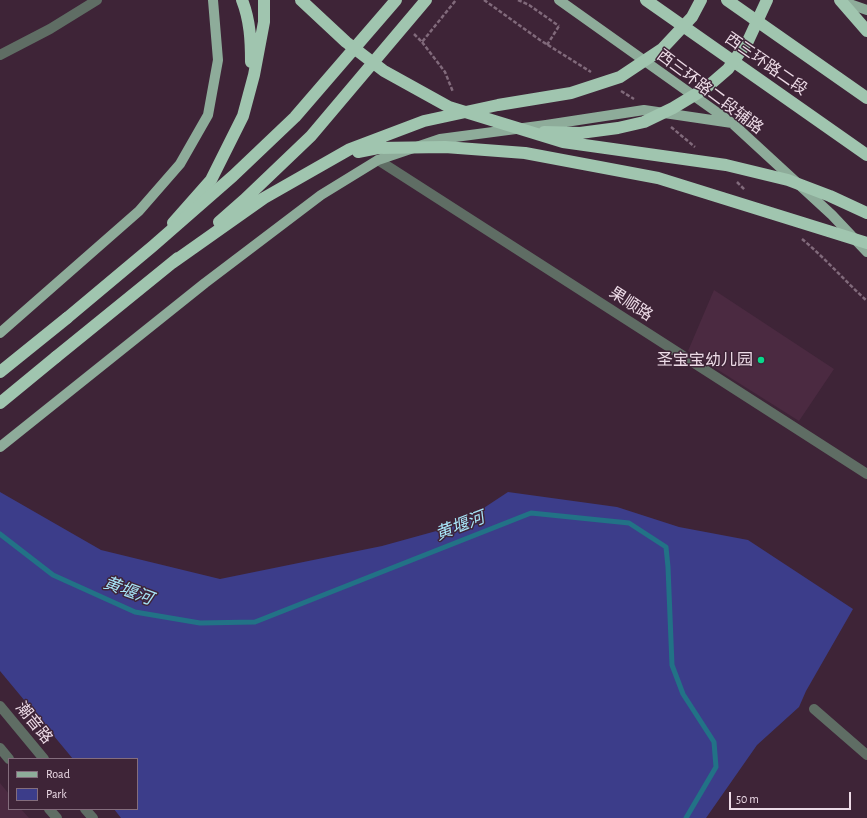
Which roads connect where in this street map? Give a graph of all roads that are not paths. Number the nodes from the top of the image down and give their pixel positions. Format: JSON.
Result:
{"nodes":[{"id":1,"x":97,"y":0,"type":"edge"},
{"id":2,"x":214,"y":0,"type":"edge"},
{"id":3,"x":242,"y":0,"type":"edge"},
{"id":4,"x":264,"y":0,"type":"edge"},
{"id":5,"x":302,"y":0,"type":"edge"},
{"id":6,"x":396,"y":0,"type":"edge"},
{"id":7,"x":426,"y":0,"type":"edge"},
{"id":8,"x":559,"y":0,"type":"edge"},
{"id":9,"x":646,"y":0,"type":"edge"},
{"id":10,"x":701,"y":0,"type":"edge"},
{"id":11,"x":727,"y":0,"type":"edge"},
{"id":12,"x":767,"y":0,"type":"edge"},
{"id":13,"x":839,"y":0,"type":"edge"},
{"id":14,"x":867,"y":10,"type":"edge"},
{"id":15,"x":867,"y":31,"type":"edge"},
{"id":16,"x":0,"y":56,"type":"edge"},
{"id":17,"x":251,"y":86,"type":"junction"},
{"id":18,"x":867,"y":98,"type":"edge"},
{"id":19,"x":732,"y":123,"type":"junction"},
{"id":20,"x":525,"y":131,"type":"junction"},
{"id":21,"x":867,"y":155,"type":"edge"},
{"id":22,"x":337,"y":156,"type":"junction"},
{"id":23,"x":378,"y":160,"type":"junction"},
{"id":24,"x":867,"y":213,"type":"edge"},
{"id":25,"x":867,"y":242,"type":"edge"},
{"id":26,"x":153,"y":246,"type":"junction"},
{"id":27,"x":867,"y":252,"type":"edge"},
{"id":28,"x":172,"y":263,"type":"junction"},
{"id":29,"x":0,"y":333,"type":"edge"},
{"id":30,"x":0,"y":372,"type":"edge"},
{"id":31,"x":0,"y":403,"type":"edge"},
{"id":32,"x":0,"y":447,"type":"edge"},
{"id":33,"x":867,"y":474,"type":"edge"},
{"id":34,"x":0,"y":706,"type":"edge"},
{"id":35,"x":814,"y":709,"type":"dead end"},
{"id":36,"x":0,"y":748,"type":"edge"},
{"id":37,"x":867,"y":755,"type":"edge"},
{"id":38,"x":8,"y":758,"type":"edge"},
{"id":39,"x":43,"y":758,"type":"edge"},
{"id":40,"x":50,"y":810,"type":"edge"},
{"id":41,"x":86,"y":810,"type":"edge"},
{"id":42,"x":57,"y":818,"type":"edge"},
{"id":43,"x":93,"y":818,"type":"edge"}],
"edges":[{"from":1,"to":16,"type":"street"},
{"from":2,"to":29,"type":"main road"},
{"from":3,"to":17,"type":"highway"},
{"from":4,"to":17,"type":"highway"},
{"from":5,"to":20,"type":"highway","bridge":true},
{"from":6,"to":26,"type":"highway","bridge":true},
{"from":7,"to":28,"type":"highway","bridge":true},
{"from":8,"to":19,"type":"main road","name":"西三环路二段辅路"},
{"from":9,"to":21,"type":"highway","name":"西三环路二段"},
{"from":10,"to":22,"type":"highway","bridge":true},
{"from":11,"to":18,"type":"highway","name":"西三环路二段"},
{"from":12,"to":20,"type":"highway","bridge":true},
{"from":13,"to":14,"type":"main road"},
{"from":13,"to":15,"type":"highway","bridge":true},
{"from":17,"to":26,"type":"highway","bridge":true},
{"from":19,"to":23,"type":"main road"},
{"from":19,"to":27,"type":"main road","name":"西三环路二段辅路"},
{"from":20,"to":24,"type":"highway","bridge":true},
{"from":22,"to":25,"type":"highway","bridge":true},
{"from":22,"to":28,"type":"highway","bridge":true},
{"from":23,"to":32,"type":"main road"},
{"from":23,"to":33,"type":"street","name":"果顺路"},
{"from":26,"to":30,"type":"highway","bridge":true},
{"from":28,"to":31,"type":"highway","bridge":true},
{"from":34,"to":39,"type":"street","name":"潮音路"},
{"from":35,"to":37,"type":"street"},
{"from":36,"to":38,"type":"street"},
{"from":40,"to":42,"type":"street"},
{"from":41,"to":43,"type":"street"}]}
